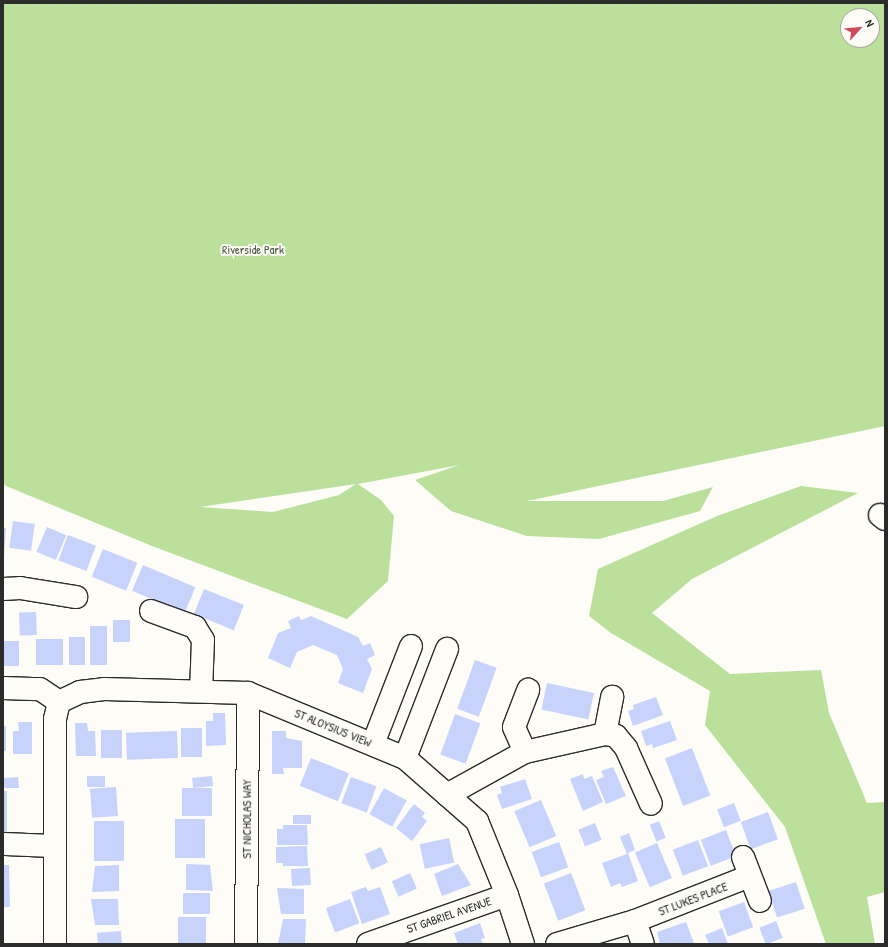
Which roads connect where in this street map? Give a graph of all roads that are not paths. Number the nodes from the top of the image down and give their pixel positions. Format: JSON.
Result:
{"nodes":[{"id":1,"x":11,"y":588,"type":"edge"},
{"id":2,"x":76,"y":597,"type":"dead end"},
{"id":3,"x":151,"y":611,"type":"dead end"},
{"id":4,"x":411,"y":646,"type":"dead end"},
{"id":5,"x":447,"y":649,"type":"dead end"},
{"id":6,"x":3,"y":688,"type":"edge"},
{"id":7,"x":528,"y":690,"type":"dead end"},
{"id":8,"x":201,"y":691,"type":"junction"},
{"id":9,"x":248,"y":693,"type":"junction"},
{"id":10,"x":612,"y":697,"type":"dead end"},
{"id":11,"x":59,"y":702,"type":"junction"},
{"id":12,"x":605,"y":734,"type":"junction"},
{"id":13,"x":373,"y":744,"type":"junction"},
{"id":14,"x":525,"y":752,"type":"junction"},
{"id":15,"x":405,"y":758,"type":"junction"},
{"id":16,"x":447,"y":795,"type":"junction"},
{"id":17,"x":651,"y":804,"type":"dead end"},
{"id":18,"x":3,"y":844,"type":"edge"},
{"id":19,"x":53,"y":846,"type":"junction"},
{"id":20,"x":507,"y":895,"type":"junction"},
{"id":21,"x":760,"y":901,"type":"dead end"},
{"id":22,"x":635,"y":921,"type":"junction"},
{"id":23,"x":55,"y":944,"type":"edge"},
{"id":24,"x":246,"y":944,"type":"edge"},
{"id":25,"x":368,"y":944,"type":"edge"},
{"id":26,"x":523,"y":944,"type":"edge"},
{"id":27,"x":557,"y":944,"type":"edge"},
{"id":28,"x":643,"y":944,"type":"edge"}],
"edges":[{"from":1,"to":2,"type":"street"},
{"from":3,"to":8,"type":"street"},
{"from":4,"to":13,"type":"street"},
{"from":5,"to":15,"type":"street"},
{"from":6,"to":11,"type":"street"},
{"from":7,"to":14,"type":"street"},
{"from":8,"to":9,"type":"street","name":"ST ALOYSIUS VIEW"},
{"from":8,"to":11,"type":"street","name":"ST ALOYSIUS VIEW"},
{"from":9,"to":13,"type":"street","name":"ST ALOYSIUS VIEW"},
{"from":9,"to":24,"type":"street","name":"ST NICHOLAS WAY"},
{"from":10,"to":12,"type":"street"},
{"from":11,"to":19,"type":"street"},
{"from":12,"to":14,"type":"street"},
{"from":12,"to":17,"type":"street"},
{"from":13,"to":15,"type":"street","name":"ST ALOYSIUS VIEW"},
{"from":14,"to":16,"type":"street"},
{"from":15,"to":16,"type":"street","name":"ST ALOYSIUS VIEW"},
{"from":16,"to":20,"type":"street","name":"ST ALOYSIUS VIEW"},
{"from":18,"to":19,"type":"street"},
{"from":19,"to":23,"type":"street"},
{"from":20,"to":25,"type":"street","name":"ST GABRIEL AVENUE"},
{"from":20,"to":26,"type":"street","name":"ST ALOYSIUS VIEW"},
{"from":21,"to":22,"type":"street","name":"ST LUKES PLACE"},
{"from":22,"to":27,"type":"street","name":"ST LUKES PLACE"},
{"from":22,"to":28,"type":"street"}]}
